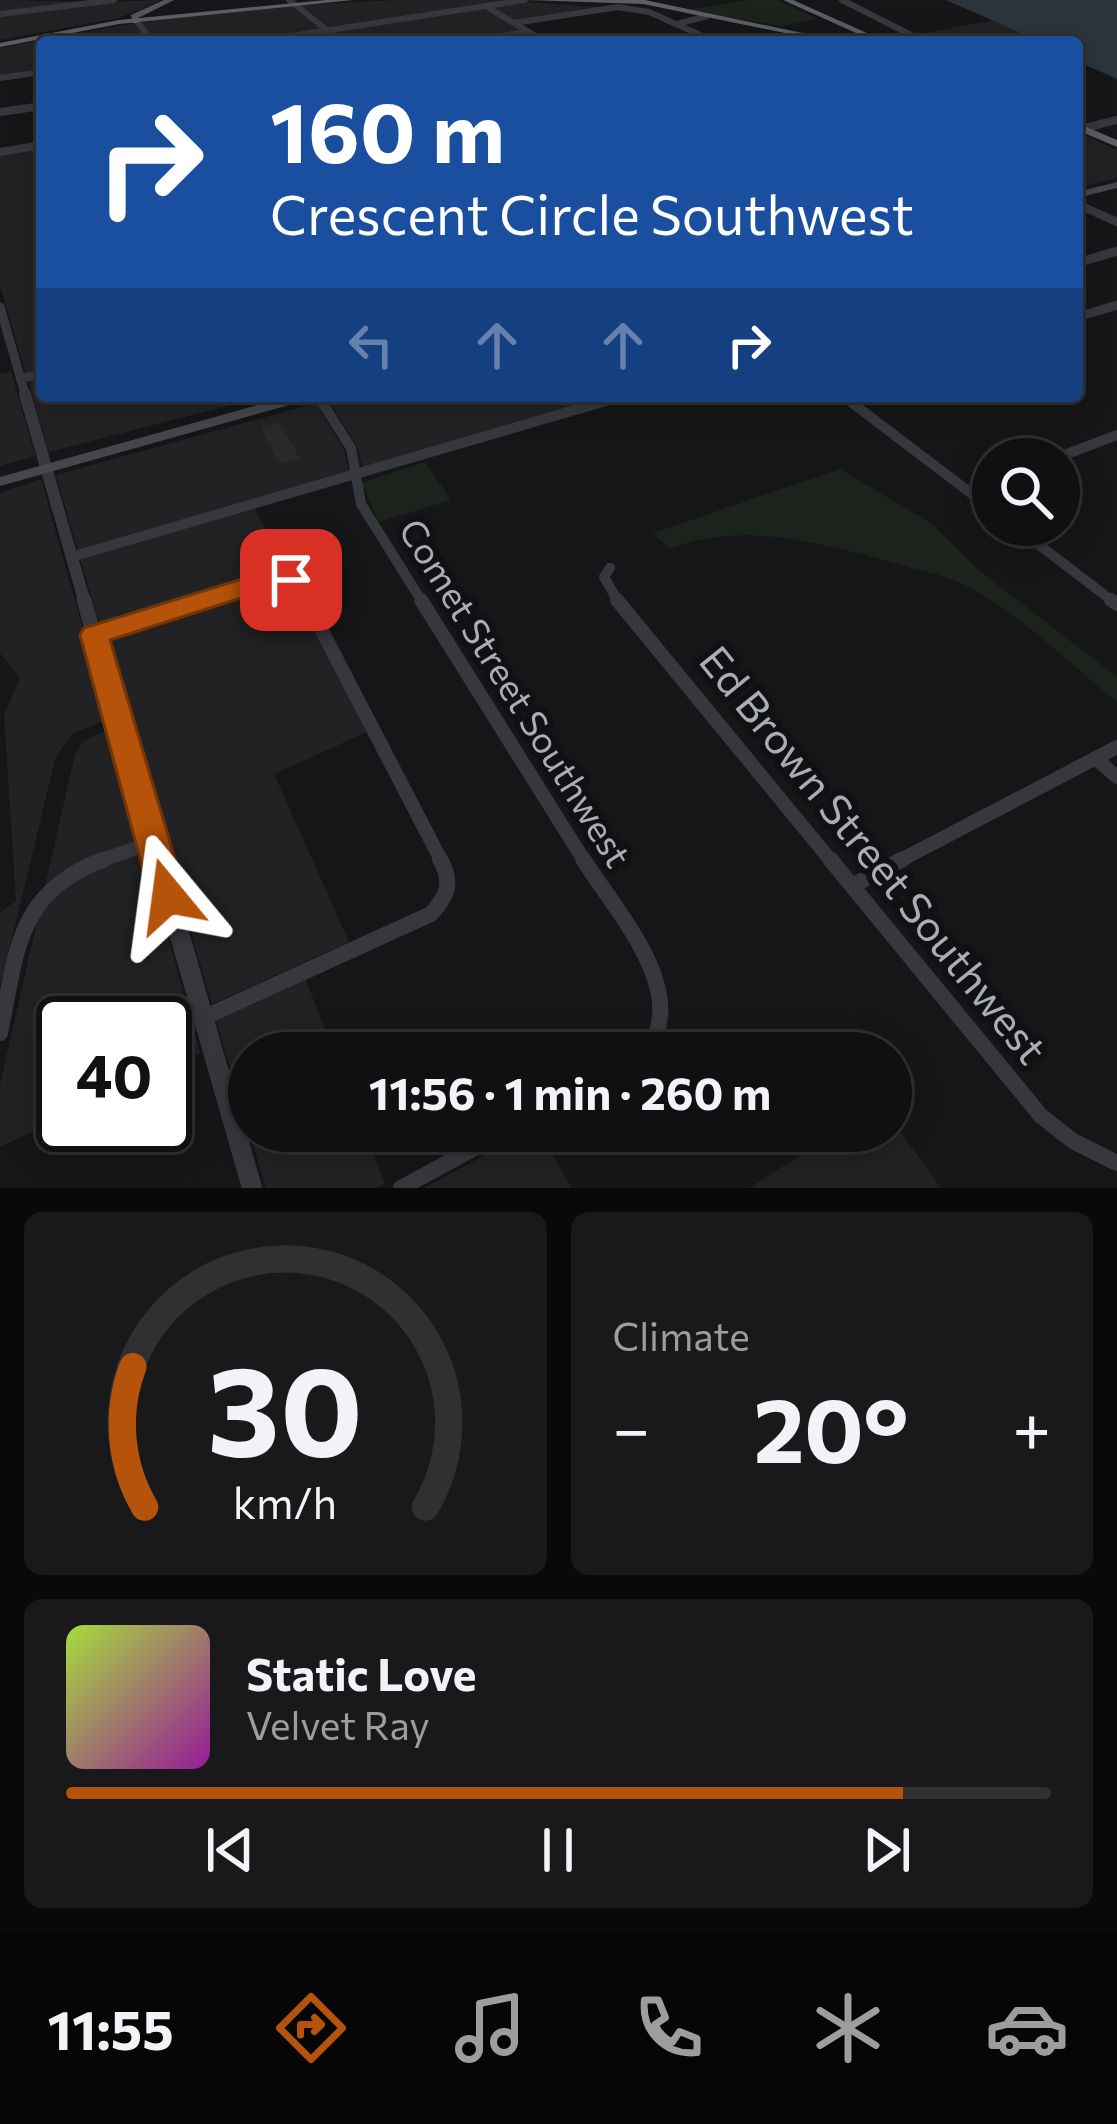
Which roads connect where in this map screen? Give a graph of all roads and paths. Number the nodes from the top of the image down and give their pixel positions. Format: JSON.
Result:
{"nodes":[{"id":1,"x":110,"y":0,"type":"edge"},
{"id":2,"x":170,"y":0,"type":"edge"},
{"id":3,"x":350,"y":0,"type":"edge"},
{"id":4,"x":528,"y":0,"type":"edge"},
{"id":5,"x":575,"y":0,"type":"edge"},
{"id":6,"x":787,"y":0,"type":"edge"},
{"id":7,"x":842,"y":0,"type":"edge"},
{"id":8,"x":292,"y":1,"type":"edge"},
{"id":9,"x":625,"y":1,"type":"edge"},
{"id":10,"x":654,"y":3,"type":"edge"},
{"id":11,"x":489,"y":8,"type":"junction"},
{"id":12,"x":0,"y":14,"type":"edge"},
{"id":13,"x":702,"y":18,"type":"junction"},
{"id":14,"x":135,"y":19,"type":"junction"},
{"id":15,"x":514,"y":23,"type":"junction"},
{"id":16,"x":676,"y":24,"type":"junction"},
{"id":17,"x":328,"y":31,"type":"junction"},
{"id":18,"x":529,"y":32,"type":"junction"},
{"id":19,"x":694,"y":32,"type":"junction"},
{"id":20,"x":43,"y":36,"type":"edge"},
{"id":21,"x":149,"y":36,"type":"edge"},
{"id":22,"x":293,"y":36,"type":"edge"},
{"id":23,"x":334,"y":36,"type":"edge"},
{"id":24,"x":503,"y":36,"type":"edge"},
{"id":25,"x":536,"y":36,"type":"edge"},
{"id":26,"x":703,"y":36,"type":"edge"},
{"id":27,"x":806,"y":36,"type":"edge"},
{"id":28,"x":869,"y":36,"type":"edge"},
{"id":29,"x":913,"y":36,"type":"edge"},
{"id":30,"x":36,"y":37,"type":"edge"},
{"id":31,"x":0,"y":44,"type":"edge"},
{"id":32,"x":36,"y":73,"type":"edge"},
{"id":33,"x":0,"y":78,"type":"edge"},
{"id":34,"x":36,"y":107,"type":"edge"},
{"id":35,"x":0,"y":112,"type":"edge"},
{"id":36,"x":1117,"y":120,"type":"edge"},
{"id":37,"x":1083,"y":127,"type":"edge"},
{"id":38,"x":1083,"y":130,"type":"edge"},
{"id":39,"x":1117,"y":144,"type":"edge"},
{"id":40,"x":36,"y":146,"type":"edge"},
{"id":41,"x":0,"y":152,"type":"edge"},
{"id":42,"x":1117,"y":184,"type":"edge"},
{"id":43,"x":1083,"y":198,"type":"edge"},
{"id":44,"x":1083,"y":203,"type":"edge"},
{"id":45,"x":1117,"y":222,"type":"edge"},
{"id":46,"x":1117,"y":251,"type":"edge"},
{"id":47,"x":1083,"y":260,"type":"edge"},
{"id":48,"x":1117,"y":304,"type":"edge"},
{"id":49,"x":0,"y":308,"type":"edge"},
{"id":50,"x":1083,"y":315,"type":"edge"},
{"id":51,"x":36,"y":376,"type":"edge"},
{"id":52,"x":20,"y":378,"type":"junction"},
{"id":53,"x":283,"y":402,"type":"edge"},
{"id":54,"x":322,"y":402,"type":"edge"},
{"id":55,"x":602,"y":402,"type":"edge"},
{"id":56,"x":851,"y":402,"type":"edge"},
{"id":57,"x":1117,"y":436,"type":"edge"},
{"id":58,"x":1080,"y":450,"type":"edge"},
{"id":59,"x":46,"y":467,"type":"junction"},
{"id":60,"x":356,"y":474,"type":"junction"},
{"id":61,"x":0,"y":482,"type":"edge"},
{"id":62,"x":972,"y":490,"type":"edge"},
{"id":63,"x":969,"y":491,"type":"junction"},
{"id":64,"x":972,"y":493,"type":"edge"},
{"id":65,"x":1041,"y":546,"type":"edge"},
{"id":66,"x":71,"y":557,"type":"junction"},
{"id":67,"x":610,"y":568,"type":"dead end"},
{"id":68,"x":1117,"y":604,"type":"edge"},
{"id":69,"x":94,"y":635,"type":"junction"},
{"id":70,"x":1117,"y":747,"type":"edge"},
{"id":71,"x":1095,"y":758,"type":"junction"},
{"id":72,"x":1117,"y":777,"type":"edge"},
{"id":73,"x":153,"y":842,"type":"junction"},
{"id":74,"x":852,"y":886,"type":"junction"},
{"id":75,"x":203,"y":1018,"type":"junction"},
{"id":76,"x":658,"y":1032,"type":"edge"},
{"id":77,"x":0,"y":1033,"type":"edge"},
{"id":78,"x":467,"y":1152,"type":"edge"},
{"id":79,"x":1117,"y":1163,"type":"edge"},
{"id":80,"x":252,"y":1188,"type":"edge"},
{"id":81,"x":401,"y":1188,"type":"edge"}],
"edges":[{"from":1,"to":12,"type":"street"},
{"from":2,"to":14,"type":"main road"},
{"from":3,"to":8,"type":"highway"},
{"from":4,"to":9,"type":"highway"},
{"from":4,"to":11,"type":"street"},
{"from":5,"to":9,"type":"highway"},
{"from":6,"to":28,"type":"highway"},
{"from":7,"to":29,"type":"street"},
{"from":8,"to":14,"type":"highway"},
{"from":8,"to":17,"type":"street"},
{"from":9,"to":10,"type":"highway"},
{"from":9,"to":10,"type":"street"},
{"from":9,"to":13,"type":"highway"},
{"from":9,"to":15,"type":"street"},
{"from":10,"to":13,"type":"highway"},
{"from":10,"to":16,"type":"street"},
{"from":11,"to":15,"type":"street"},
{"from":11,"to":17,"type":"street"},
{"from":13,"to":16,"type":"street"},
{"from":13,"to":19,"type":"street"},
{"from":13,"to":27,"type":"highway"},
{"from":14,"to":20,"type":"highway"},
{"from":14,"to":21,"type":"street"},
{"from":15,"to":18,"type":"street"},
{"from":16,"to":19,"type":"street"},
{"from":17,"to":22,"type":"street"},
{"from":17,"to":23,"type":"street"},
{"from":18,"to":24,"type":"street"},
{"from":18,"to":25,"type":"street"},
{"from":19,"to":26,"type":"street"},
{"from":30,"to":31,"type":"highway"},
{"from":32,"to":33,"type":"street"},
{"from":34,"to":35,"type":"street"},
{"from":36,"to":37,"type":"street"},
{"from":38,"to":39,"type":"highway"},
{"from":40,"to":41,"type":"street"},
{"from":42,"to":43,"type":"main road"},
{"from":44,"to":45,"type":"street"},
{"from":46,"to":47,"type":"street"},
{"from":48,"to":50,"type":"street"},
{"from":49,"to":52,"type":"street"},
{"from":51,"to":52,"type":"street"},
{"from":52,"to":59,"type":"street"},
{"from":53,"to":59,"type":"main road"},
{"from":54,"to":60,"type":"street","name":"Comet Street Southwest"},
{"from":55,"to":60,"type":"street"},
{"from":56,"to":63,"type":"street"},
{"from":57,"to":58,"type":"street"},
{"from":59,"to":61,"type":"main road"},
{"from":59,"to":66,"type":"street"},
{"from":60,"to":66,"type":"street"},
{"from":60,"to":76,"type":"street","name":"Comet Street Southwest"},
{"from":62,"to":63,"type":"street"},
{"from":63,"to":64,"type":"street"},
{"from":65,"to":68,"type":"street"},
{"from":66,"to":69,"type":"street"},
{"from":67,"to":74,"type":"street","name":"Ed Brown Street Southwest"},
{"from":69,"to":73,"type":"street"},
{"from":69,"to":75,"type":"street"},
{"from":70,"to":71,"type":"street"},
{"from":71,"to":72,"type":"street"},
{"from":71,"to":74,"type":"street"},
{"from":73,"to":75,"type":"street"},
{"from":73,"to":77,"type":"street"},
{"from":74,"to":79,"type":"street","name":"Ed Brown Street Southwest"},
{"from":75,"to":80,"type":"street"},
{"from":78,"to":81,"type":"street"}]}
